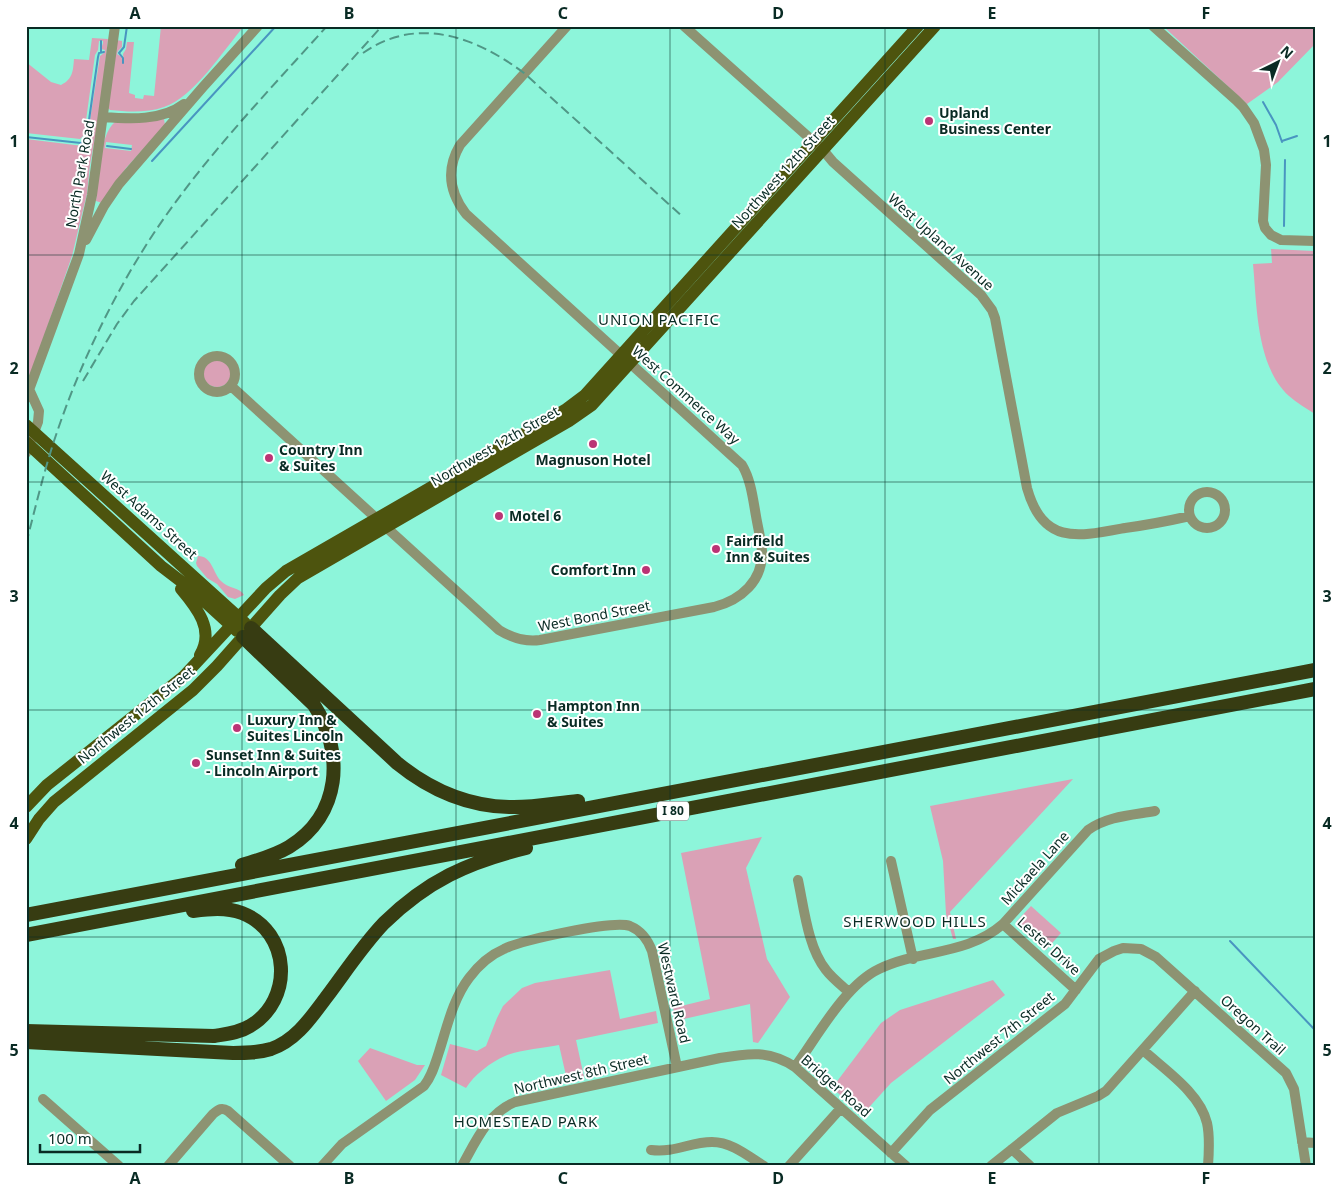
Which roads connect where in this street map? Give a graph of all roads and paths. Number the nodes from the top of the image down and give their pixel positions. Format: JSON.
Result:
{"nodes":[{"id":1,"x":115,"y":26,"type":"edge"},
{"id":2,"x":258,"y":26,"type":"edge"},
{"id":3,"x":567,"y":26,"type":"edge"},
{"id":4,"x":684,"y":26,"type":"edge"},
{"id":5,"x":918,"y":26,"type":"edge"},
{"id":6,"x":935,"y":26,"type":"edge"},
{"id":7,"x":1153,"y":26,"type":"edge"},
{"id":8,"x":203,"y":87,"type":"junction"},
{"id":9,"x":103,"y":117,"type":"junction"},
{"id":10,"x":818,"y":146,"type":"junction"},
{"id":11,"x":1315,"y":241,"type":"edge"},
{"id":12,"x":79,"y":254,"type":"junction"},
{"id":13,"x":626,"y":360,"type":"junction"},
{"id":14,"x":231,"y":386,"type":"dead end"},
{"id":15,"x":28,"y":394,"type":"edge"},
{"id":16,"x":26,"y":425,"type":"edge"},
{"id":17,"x":26,"y":442,"type":"edge"},
{"id":18,"x":26,"y":453,"type":"edge"},
{"id":19,"x":1190,"y":516,"type":"dead end"},
{"id":20,"x":381,"y":522,"type":"junction"},
{"id":21,"x":161,"y":566,"type":"junction"},
{"id":22,"x":758,"y":574,"type":"joint"},
{"id":23,"x":235,"y":621,"type":"junction"},
{"id":24,"x":247,"y":632,"type":"junction"},
{"id":25,"x":194,"y":666,"type":"junction"},
{"id":26,"x":1315,"y":670,"type":"edge"},
{"id":27,"x":1315,"y":689,"type":"edge"},
{"id":28,"x":681,"y":790,"type":"junction"},
{"id":29,"x":26,"y":807,"type":"edge"},
{"id":30,"x":687,"y":808,"type":"junction"},
{"id":31,"x":1155,"y":811,"type":"dead end"},
{"id":32,"x":26,"y":839,"type":"edge"},
{"id":33,"x":891,"y":861,"type":"dead end"},
{"id":34,"x":798,"y":880,"type":"dead end"},
{"id":35,"x":135,"y":893,"type":"junction"},
{"id":36,"x":30,"y":914,"type":"edge"},
{"id":37,"x":120,"y":917,"type":"junction"},
{"id":38,"x":1003,"y":924,"type":"junction"},
{"id":39,"x":29,"y":934,"type":"edge"},
{"id":40,"x":1123,"y":948,"type":"joint"},
{"id":41,"x":913,"y":959,"type":"junction"},
{"id":42,"x":1076,"y":990,"type":"junction"},
{"id":43,"x":1195,"y":991,"type":"junction"},
{"id":44,"x":849,"y":992,"type":"junction"},
{"id":45,"x":26,"y":1031,"type":"edge"},
{"id":46,"x":26,"y":1042,"type":"edge"},
{"id":47,"x":1142,"y":1050,"type":"junction"},
{"id":48,"x":677,"y":1067,"type":"junction"},
{"id":49,"x":796,"y":1068,"type":"junction"},
{"id":50,"x":43,"y":1099,"type":"dead end"},
{"id":51,"x":841,"y":1108,"type":"junction"},
{"id":52,"x":1302,"y":1142,"type":"junction"},
{"id":53,"x":1315,"y":1143,"type":"edge"},
{"id":54,"x":1012,"y":1149,"type":"junction"},
{"id":55,"x":651,"y":1150,"type":"dead end"},
{"id":56,"x":891,"y":1153,"type":"junction"},
{"id":57,"x":119,"y":1166,"type":"edge"},
{"id":58,"x":168,"y":1166,"type":"edge"},
{"id":59,"x":290,"y":1166,"type":"edge"},
{"id":60,"x":322,"y":1166,"type":"edge"},
{"id":61,"x":462,"y":1166,"type":"edge"},
{"id":62,"x":764,"y":1166,"type":"edge"},
{"id":63,"x":789,"y":1166,"type":"edge"},
{"id":64,"x":906,"y":1166,"type":"edge"},
{"id":65,"x":991,"y":1166,"type":"edge"},
{"id":66,"x":1030,"y":1166,"type":"edge"},
{"id":67,"x":1208,"y":1166,"type":"edge"},
{"id":68,"x":1306,"y":1166,"type":"edge"}],
"edges":[{"from":1,"to":9,"type":"street"},
{"from":2,"to":8,"type":"street","name":"North Park Road"},
{"from":3,"to":13,"type":"street","name":"West Commerce Way"},
{"from":4,"to":10,"type":"street","name":"West Upland Avenue"},
{"from":5,"to":10,"type":"main road","name":"Northwest 12th Street"},
{"from":6,"to":10,"type":"main road","name":"Northwest 12th Street"},
{"from":7,"to":11,"type":"street"},
{"from":8,"to":9,"type":"street","name":"North Park Road"},
{"from":8,"to":12,"type":"street","name":"North Park Road"},
{"from":9,"to":12,"type":"street","name":"North Park Road"},
{"from":10,"to":13,"type":"main road","name":"Northwest 12th Street"},
{"from":10,"to":19,"type":"street","name":"West Upland Avenue"},
{"from":12,"to":15,"type":"street","name":"North Park Road"},
{"from":13,"to":20,"type":"main road","name":"Northwest 12th Street"},
{"from":13,"to":22,"type":"street","name":"West Commerce Way"},
{"from":14,"to":20,"type":"street","name":"West Bond Street"},
{"from":15,"to":18,"type":"street"},
{"from":16,"to":23,"type":"main road","name":"West Adams Street"},
{"from":17,"to":21,"type":"main road","name":"West Adams Street"},
{"from":20,"to":22,"type":"street","name":"West Bond Street"},
{"from":20,"to":23,"type":"main road","name":"Northwest 12th Street"},
{"from":20,"to":24,"type":"main road","name":"Northwest 12th Street"},
{"from":21,"to":23,"type":"main road","name":"West Adams Street"},
{"from":21,"to":25,"type":"main road"},
{"from":23,"to":24,"type":"main road","name":"West Adams Street"},
{"from":23,"to":25,"type":"main road","name":"Northwest 12th Street"},
{"from":24,"to":28,"type":"highway"},
{"from":24,"to":32,"type":"main road","name":"Northwest 12th Street"},
{"from":24,"to":35,"type":"highway"},
{"from":25,"to":29,"type":"main road","name":"Northwest 12th Street"},
{"from":26,"to":28,"type":"highway","number":"I 80"},
{"from":27,"to":30,"type":"highway","number":"I 80"},
{"from":28,"to":35,"type":"highway","number":"I 80"},
{"from":30,"to":37,"type":"highway","number":"I 80"},
{"from":30,"to":46,"type":"highway"},
{"from":31,"to":38,"type":"street","name":"Mickaela Lane"},
{"from":33,"to":41,"type":"street"},
{"from":34,"to":44,"type":"street"},
{"from":35,"to":36,"type":"highway","number":"I 80"},
{"from":37,"to":39,"type":"highway","number":"I 80"},
{"from":37,"to":45,"type":"highway"},
{"from":38,"to":41,"type":"street","name":"Mickaela Lane"},
{"from":38,"to":42,"type":"street","name":"Lester Drive"},
{"from":40,"to":42,"type":"street","name":"Northwest 7th Street"},
{"from":40,"to":43,"type":"street","name":"Oregon Trail"},
{"from":41,"to":44,"type":"street","name":"Mickaela Lane"},
{"from":42,"to":56,"type":"street","name":"Northwest 7th Street"},
{"from":43,"to":47,"type":"street"},
{"from":43,"to":52,"type":"street","name":"Oregon Trail"},
{"from":44,"to":49,"type":"street","name":"Mickaela Lane"},
{"from":47,"to":54,"type":"street"},
{"from":47,"to":67,"type":"street"},
{"from":48,"to":49,"type":"street","name":"Bridger Road"},
{"from":48,"to":60,"type":"street","name":"Westward Road"},
{"from":48,"to":61,"type":"street","name":"Northwest 8th Street"},
{"from":49,"to":51,"type":"street","name":"Bridger Road"},
{"from":50,"to":57,"type":"street"},
{"from":51,"to":56,"type":"street","name":"Bridger Road"},
{"from":51,"to":63,"type":"street"},
{"from":52,"to":53,"type":"street"},
{"from":52,"to":68,"type":"street","name":"Oregon Trail"},
{"from":54,"to":65,"type":"street"},
{"from":54,"to":66,"type":"street"},
{"from":55,"to":62,"type":"street"},
{"from":56,"to":64,"type":"street","name":"Bridger Road"},
{"from":58,"to":59,"type":"street"}]}
